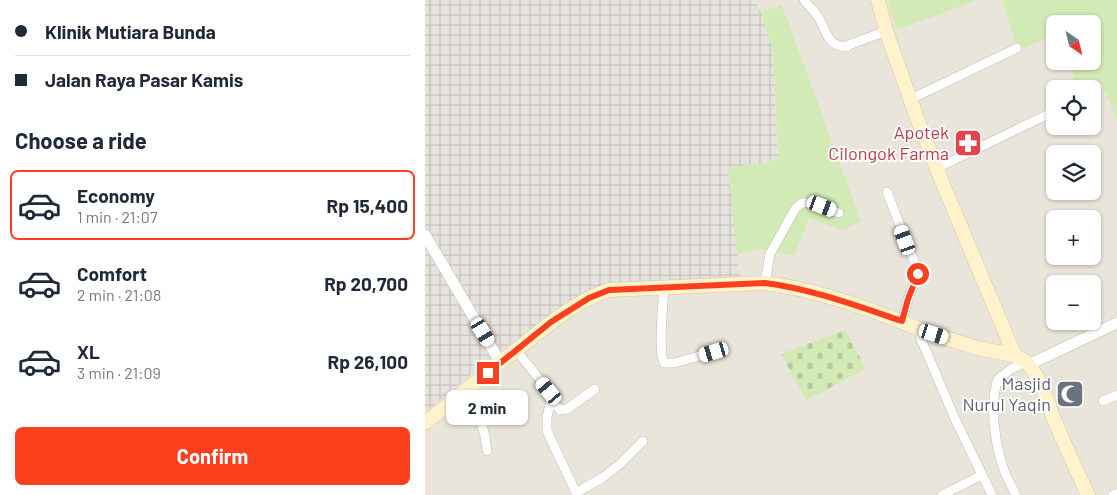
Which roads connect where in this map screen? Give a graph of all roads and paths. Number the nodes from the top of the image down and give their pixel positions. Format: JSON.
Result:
{"nodes":[{"id":1,"x":804,"y":0,"type":"edge"},
{"id":2,"x":878,"y":0,"type":"edge"},
{"id":3,"x":887,"y":31,"type":"junction"},
{"id":4,"x":1017,"y":48,"type":"dead end"},
{"id":5,"x":911,"y":100,"type":"junction"},
{"id":6,"x":1046,"y":115,"type":"edge"},
{"id":7,"x":937,"y":168,"type":"junction"},
{"id":8,"x":887,"y":192,"type":"dead end"},
{"id":9,"x":839,"y":213,"type":"dead end"},
{"id":10,"x":425,"y":235,"type":"edge"},
{"id":11,"x":765,"y":283,"type":"junction"},
{"id":12,"x":664,"y":288,"type":"junction"},
{"id":13,"x":902,"y":321,"type":"junction"},
{"id":14,"x":1117,"y":323,"type":"edge"},
{"id":15,"x":918,"y":328,"type":"junction"},
{"id":16,"x":516,"y":350,"type":"junction"},
{"id":17,"x":714,"y":352,"type":"dead end"},
{"id":18,"x":1023,"y":361,"type":"junction"},
{"id":19,"x":500,"y":362,"type":"junction"},
{"id":20,"x":595,"y":389,"type":"dead end"},
{"id":21,"x":463,"y":394,"type":"junction"},
{"id":22,"x":1117,"y":395,"type":"edge"},
{"id":23,"x":551,"y":400,"type":"junction"},
{"id":24,"x":1103,"y":401,"type":"dead end"},
{"id":25,"x":425,"y":423,"type":"edge"},
{"id":26,"x":643,"y":441,"type":"dead end"},
{"id":27,"x":487,"y":451,"type":"dead end"},
{"id":28,"x":982,"y":475,"type":"junction"},
{"id":29,"x":1117,"y":493,"type":"edge"},
{"id":30,"x":576,"y":494,"type":"edge"},
{"id":31,"x":942,"y":495,"type":"edge"},
{"id":32,"x":993,"y":495,"type":"edge"},
{"id":33,"x":1016,"y":495,"type":"edge"},
{"id":34,"x":1088,"y":495,"type":"edge"},
{"id":35,"x":1113,"y":495,"type":"edge"}],
"edges":[{"from":1,"to":3,"type":"street"},
{"from":2,"to":3,"type":"main road"},
{"from":3,"to":5,"type":"main road"},
{"from":4,"to":5,"type":"street"},
{"from":5,"to":7,"type":"main road"},
{"from":6,"to":7,"type":"street"},
{"from":7,"to":18,"type":"main road"},
{"from":8,"to":13,"type":"street"},
{"from":9,"to":11,"type":"street"},
{"from":10,"to":19,"type":"street"},
{"from":11,"to":12,"type":"main road"},
{"from":11,"to":13,"type":"main road"},
{"from":12,"to":16,"type":"main road"},
{"from":12,"to":17,"type":"street"},
{"from":13,"to":15,"type":"main road"},
{"from":14,"to":18,"type":"street"},
{"from":15,"to":18,"type":"main road"},
{"from":15,"to":28,"type":"street"},
{"from":16,"to":19,"type":"main road"},
{"from":16,"to":23,"type":"street"},
{"from":18,"to":33,"type":"street"},
{"from":18,"to":34,"type":"main road"},
{"from":19,"to":21,"type":"main road"},
{"from":20,"to":23,"type":"street"},
{"from":21,"to":25,"type":"main road"},
{"from":21,"to":27,"type":"street"},
{"from":22,"to":24,"type":"street"},
{"from":23,"to":30,"type":"street"},
{"from":26,"to":30,"type":"street"},
{"from":28,"to":31,"type":"street"},
{"from":28,"to":32,"type":"street"},
{"from":29,"to":35,"type":"street"}]}
